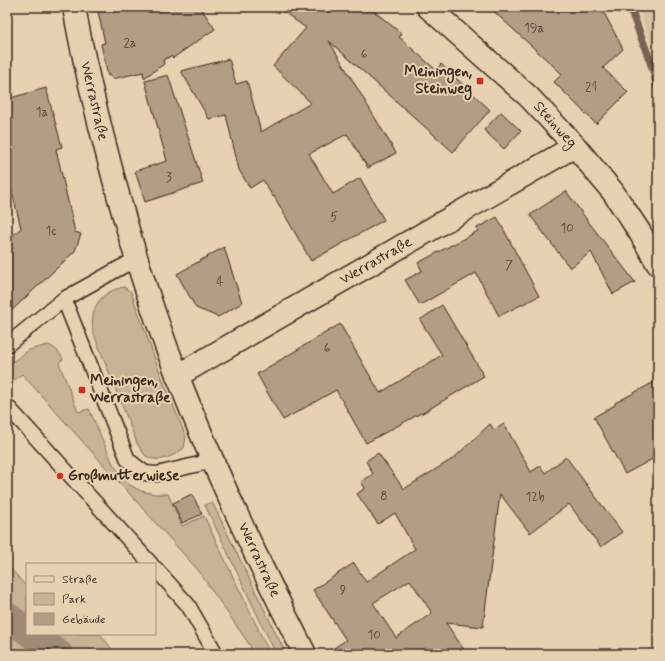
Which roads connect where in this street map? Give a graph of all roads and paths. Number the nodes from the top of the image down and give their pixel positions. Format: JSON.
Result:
{"nodes":[{"id":1,"x":74,"y":7,"type":"edge"},
{"id":2,"x":428,"y":7,"type":"edge"},
{"id":3,"x":574,"y":146,"type":"junction"},
{"id":4,"x":136,"y":258,"type":"junction"},
{"id":5,"x":658,"y":264,"type":"edge"},
{"id":6,"x":64,"y":299,"type":"junction"},
{"id":7,"x":7,"y":345,"type":"edge"},
{"id":8,"x":177,"y":376,"type":"junction"},
{"id":9,"x":7,"y":406,"type":"edge"},
{"id":10,"x":212,"y":461,"type":"junction"},
{"id":11,"x":150,"y":563,"type":"edge"},
{"id":12,"x":156,"y":569,"type":"edge"},
{"id":13,"x":216,"y":654,"type":"edge"},
{"id":14,"x":305,"y":654,"type":"edge"}],
"edges":[{"from":1,"to":4,"type":"street","name":"Werrastraße"},
{"from":2,"to":3,"type":"street","name":"Steinweg"},
{"from":3,"to":5,"type":"street","name":"Steinweg"},
{"from":3,"to":8,"type":"street","name":"Werrastraße"},
{"from":4,"to":6,"type":"lane"},
{"from":4,"to":8,"type":"street","name":"Werrastraße"},
{"from":6,"to":7,"type":"lane"},
{"from":6,"to":10,"type":"lane"},
{"from":8,"to":10,"type":"street","name":"Werrastraße"},
{"from":9,"to":11,"type":"lane"},
{"from":10,"to":14,"type":"street","name":"Werrastraße"},
{"from":12,"to":13,"type":"lane"}]}
